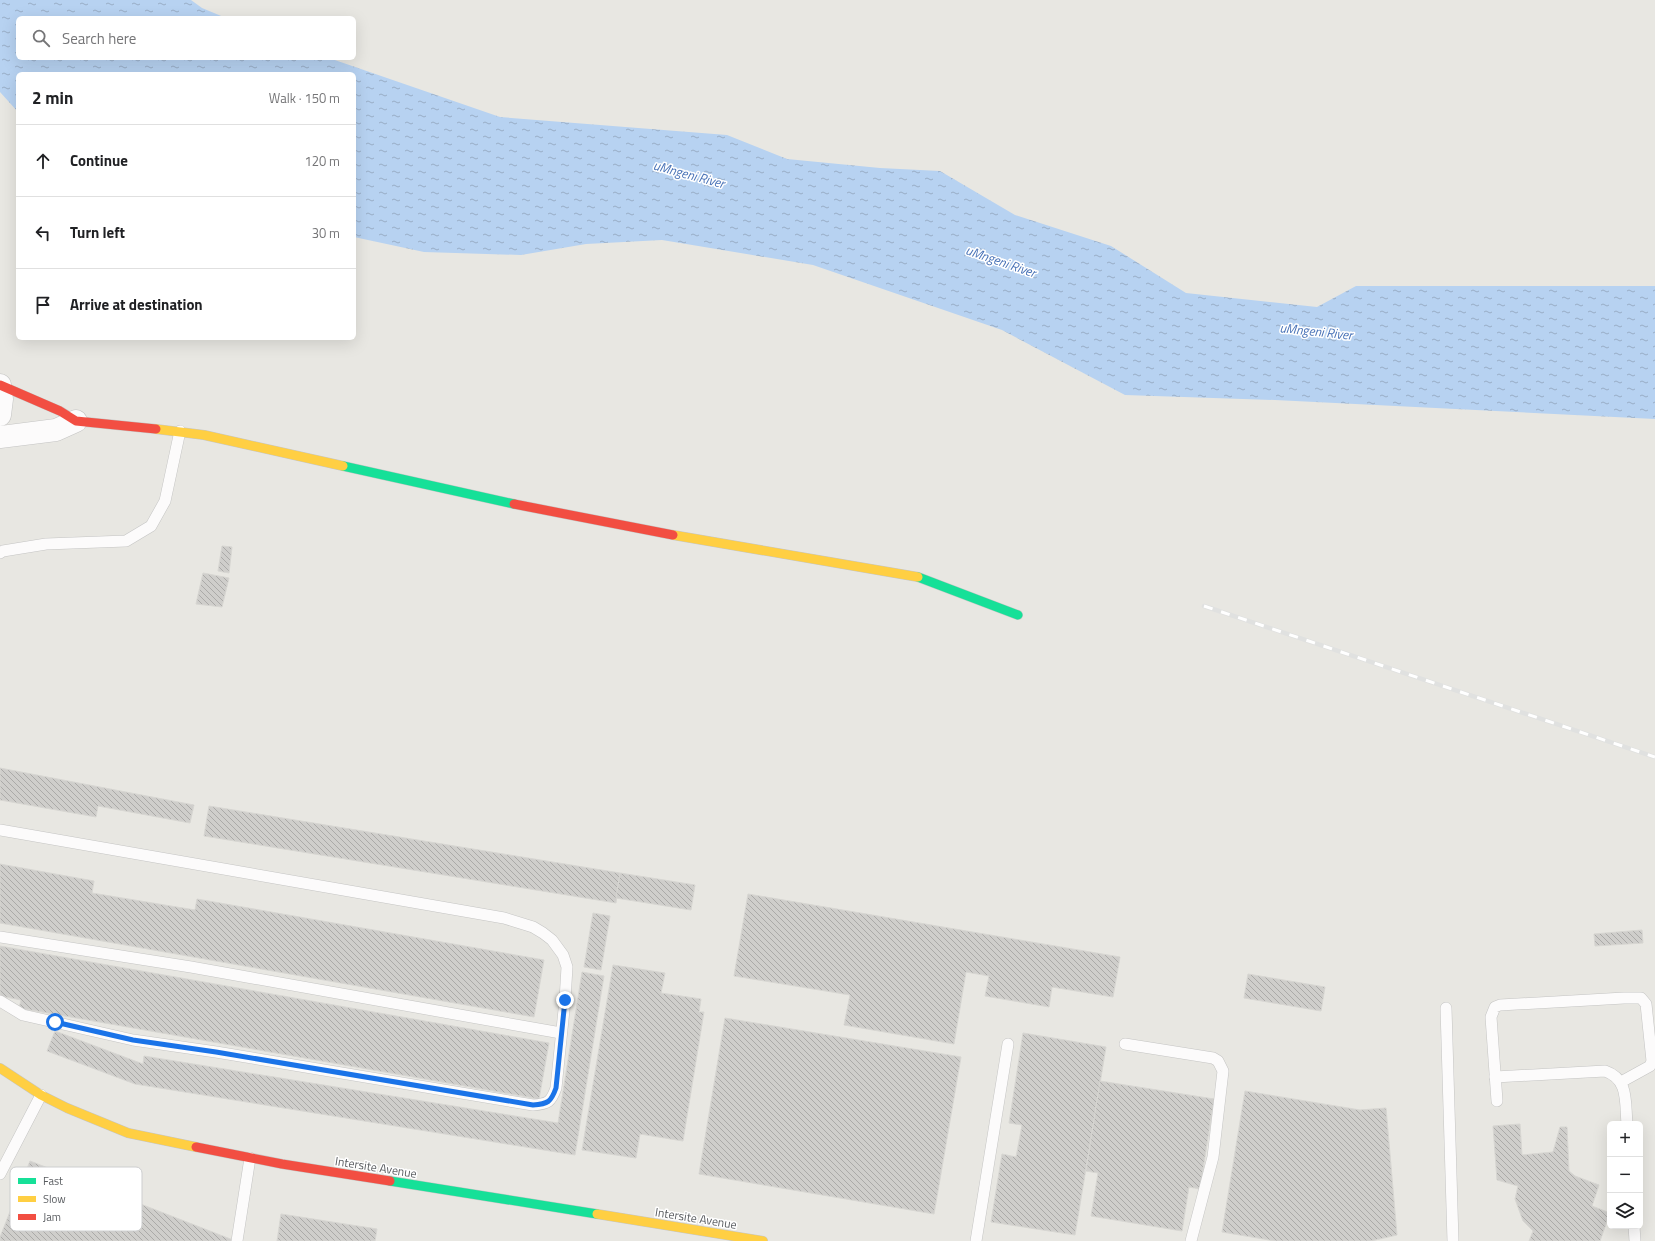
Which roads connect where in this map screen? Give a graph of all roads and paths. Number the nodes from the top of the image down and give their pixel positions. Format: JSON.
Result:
{"nodes":[{"id":1,"x":0,"y":385,"type":"edge"},
{"id":2,"x":0,"y":415,"type":"edge"},
{"id":3,"x":76,"y":421,"type":"junction"},
{"id":4,"x":180,"y":431,"type":"junction"},
{"id":5,"x":0,"y":437,"type":"edge"},
{"id":6,"x":0,"y":553,"type":"edge"},
{"id":7,"x":1018,"y":615,"type":"dead end"},
{"id":8,"x":0,"y":830,"type":"edge"},
{"id":9,"x":0,"y":937,"type":"edge"},
{"id":10,"x":0,"y":1001,"type":"edge"},
{"id":11,"x":1446,"y":1008,"type":"dead end"},
{"id":12,"x":561,"y":1033,"type":"junction"},
{"id":13,"x":1008,"y":1044,"type":"dead end"},
{"id":14,"x":1125,"y":1044,"type":"dead end"},
{"id":15,"x":0,"y":1068,"type":"edge"},
{"id":16,"x":1495,"y":1077,"type":"junction"},
{"id":17,"x":1621,"y":1082,"type":"junction"},
{"id":18,"x":41,"y":1095,"type":"junction"},
{"id":19,"x":1497,"y":1101,"type":"dead end"},
{"id":20,"x":1627,"y":1121,"type":"edge"},
{"id":21,"x":250,"y":1158,"type":"junction"},
{"id":22,"x":0,"y":1174,"type":"edge"},
{"id":23,"x":1634,"y":1229,"type":"edge"},
{"id":24,"x":237,"y":1241,"type":"edge"},
{"id":25,"x":763,"y":1241,"type":"edge"},
{"id":26,"x":976,"y":1241,"type":"edge"},
{"id":27,"x":1191,"y":1241,"type":"edge"},
{"id":28,"x":1452,"y":1241,"type":"edge"},
{"id":29,"x":1635,"y":1241,"type":"edge"}],
"edges":[{"from":1,"to":2,"type":"street"},
{"from":1,"to":3,"type":"street"},
{"from":3,"to":4,"type":"street"},
{"from":3,"to":5,"type":"street"},
{"from":4,"to":6,"type":"lane"},
{"from":4,"to":7,"type":"street"},
{"from":8,"to":12,"type":"lane"},
{"from":9,"to":12,"type":"lane"},
{"from":10,"to":12,"type":"lane"},
{"from":11,"to":28,"type":"lane"},
{"from":13,"to":26,"type":"lane"},
{"from":14,"to":27,"type":"lane"},
{"from":15,"to":18,"type":"street","name":"Intersite Avenue"},
{"from":16,"to":17,"type":"lane"},
{"from":16,"to":17,"type":"lane"},
{"from":16,"to":19,"type":"lane"},
{"from":17,"to":20,"type":"lane"},
{"from":18,"to":21,"type":"street","name":"Intersite Avenue"},
{"from":18,"to":22,"type":"lane"},
{"from":21,"to":24,"type":"lane"},
{"from":21,"to":25,"type":"street","name":"Intersite Avenue"},
{"from":23,"to":29,"type":"lane"}]}
